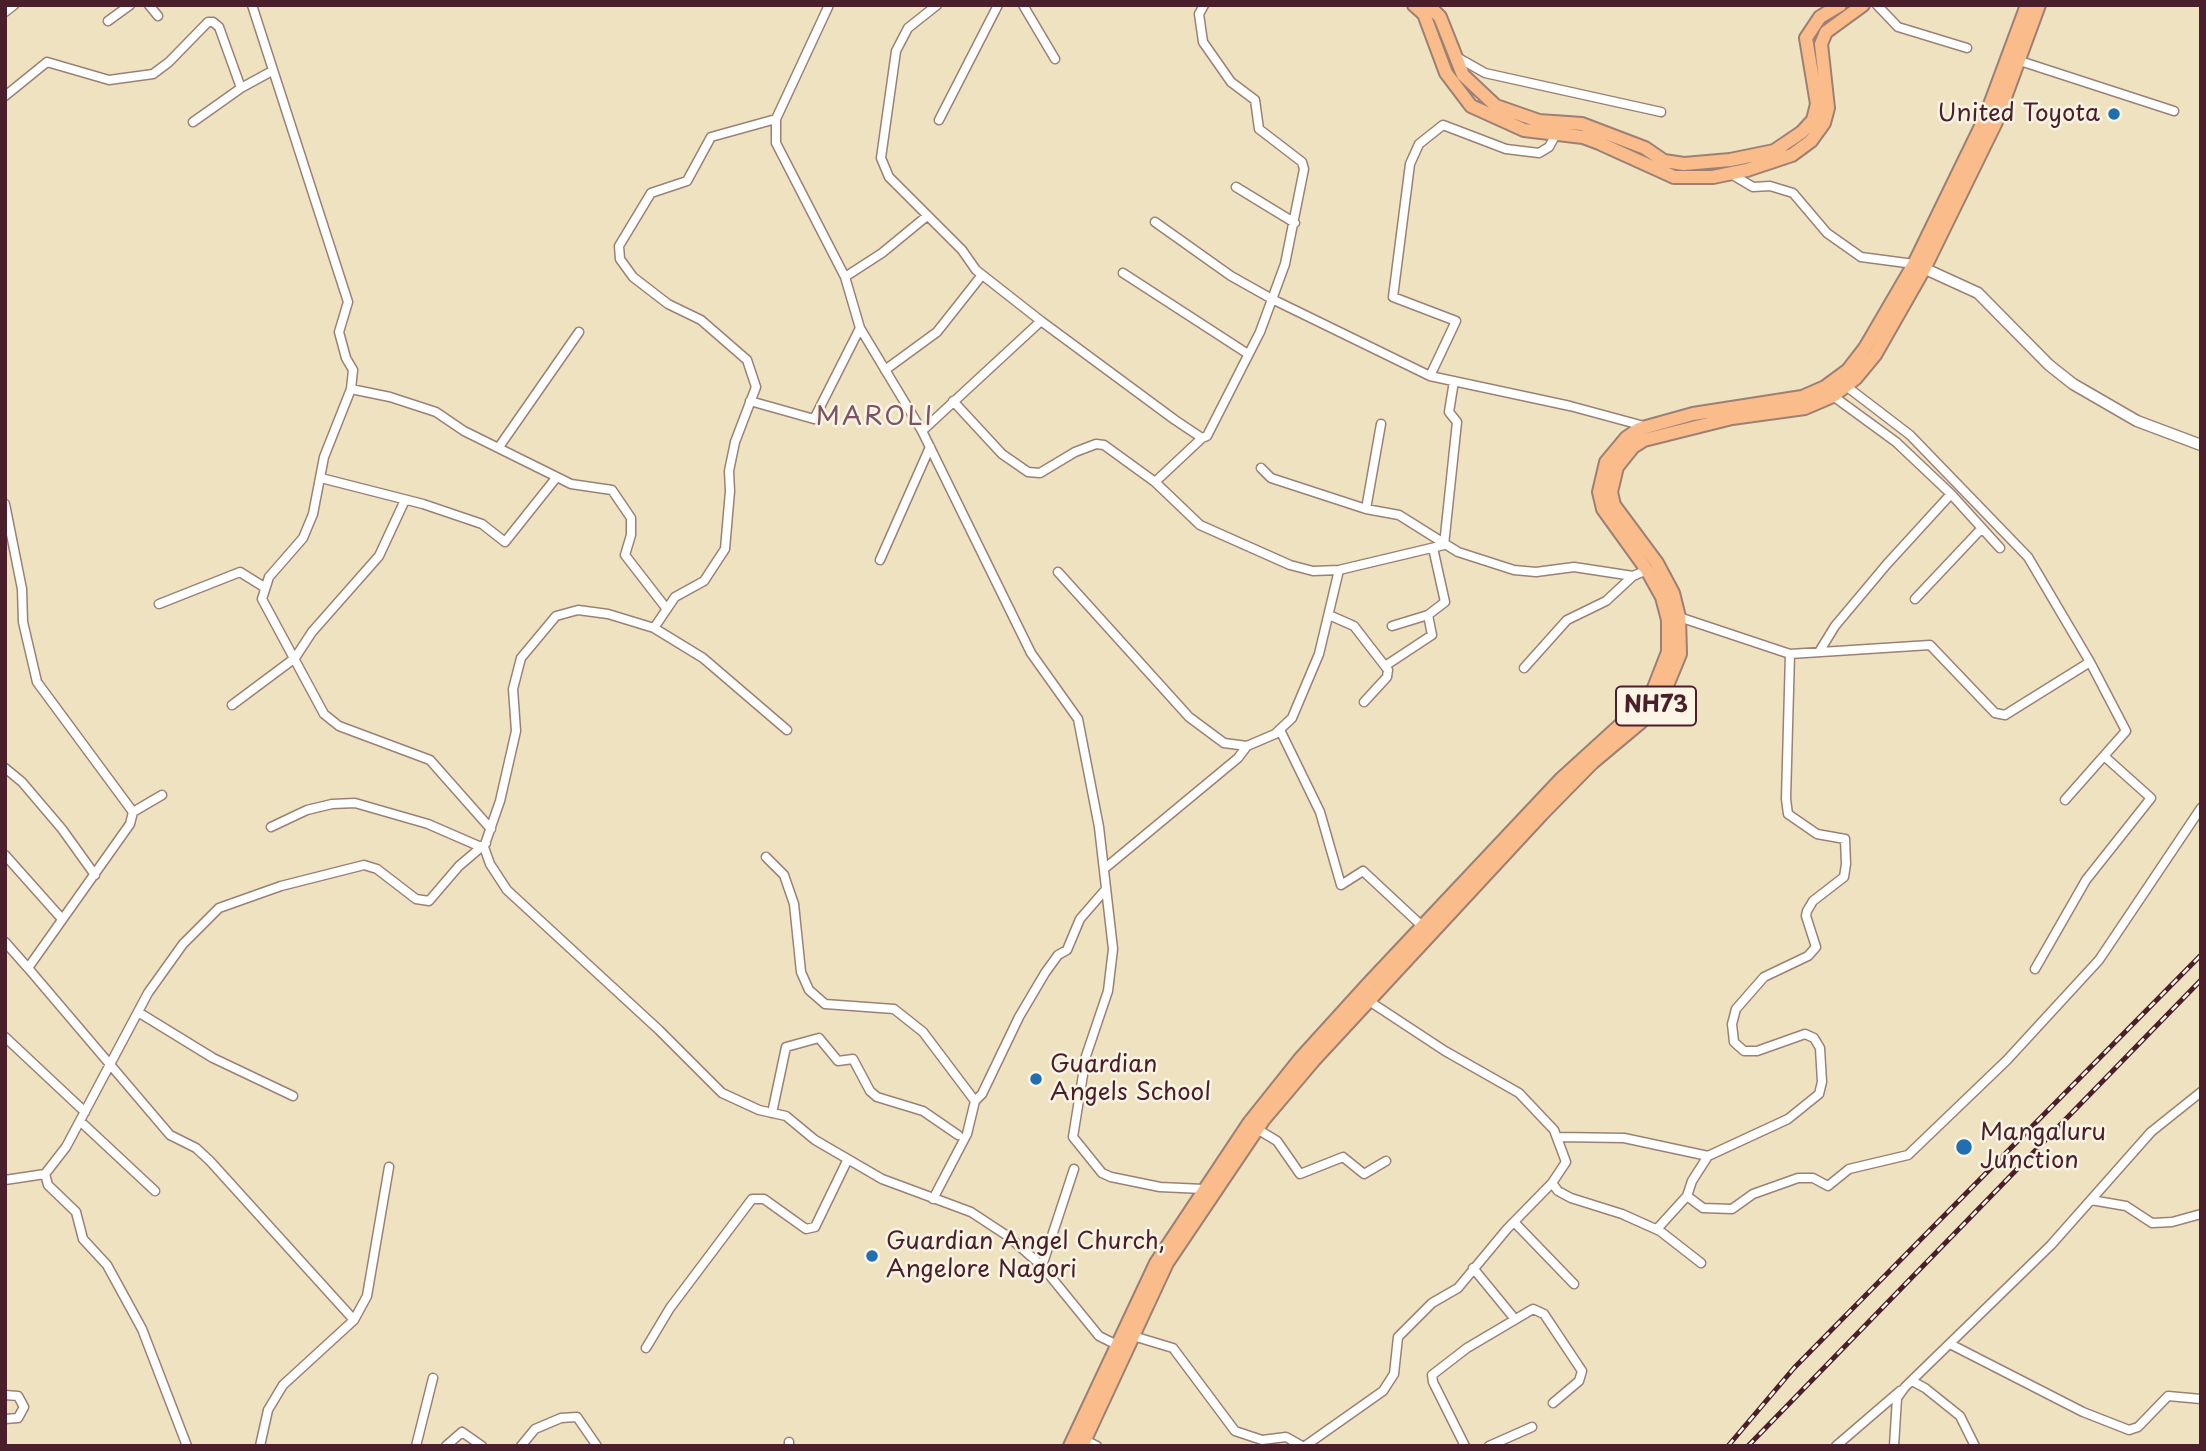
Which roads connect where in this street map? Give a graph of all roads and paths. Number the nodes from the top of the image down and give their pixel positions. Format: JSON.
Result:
{"nodes":[{"id":1,"x":14,"y":5,"type":"edge"},
{"id":2,"x":130,"y":5,"type":"edge"},
{"id":3,"x":149,"y":5,"type":"edge"},
{"id":4,"x":252,"y":5,"type":"edge"},
{"id":5,"x":829,"y":5,"type":"edge"},
{"id":6,"x":937,"y":5,"type":"edge"},
{"id":7,"x":998,"y":5,"type":"edge"},
{"id":8,"x":1023,"y":5,"type":"edge"},
{"id":9,"x":1204,"y":5,"type":"edge"},
{"id":10,"x":1414,"y":5,"type":"edge"},
{"id":11,"x":1428,"y":5,"type":"edge"},
{"id":12,"x":1840,"y":5,"type":"edge"},
{"id":13,"x":1863,"y":5,"type":"edge"},
{"id":14,"x":1877,"y":5,"type":"edge"},
{"id":15,"x":2027,"y":5,"type":"edge"},
{"id":16,"x":2039,"y":5,"type":"edge"},
{"id":17,"x":5,"y":12,"type":"edge"},
{"id":18,"x":158,"y":16,"type":"dead end"},
{"id":19,"x":108,"y":21,"type":"dead end"},
{"id":20,"x":1967,"y":48,"type":"dead end"},
{"id":21,"x":1455,"y":56,"type":"junction"},
{"id":22,"x":1055,"y":59,"type":"dead end"},
{"id":23,"x":2020,"y":61,"type":"junction"},
{"id":24,"x":272,"y":71,"type":"junction"},
{"id":25,"x":241,"y":88,"type":"junction"},
{"id":26,"x":5,"y":96,"type":"edge"},
{"id":27,"x":2174,"y":111,"type":"dead end"},
{"id":28,"x":1661,"y":112,"type":"dead end"},
{"id":29,"x":776,"y":118,"type":"junction"},
{"id":30,"x":939,"y":120,"type":"dead end"},
{"id":31,"x":193,"y":122,"type":"dead end"},
{"id":32,"x":1556,"y":134,"type":"junction"},
{"id":33,"x":1731,"y":174,"type":"junction"},
{"id":34,"x":1237,"y":187,"type":"dead end"},
{"id":35,"x":927,"y":216,"type":"junction"},
{"id":36,"x":1155,"y":222,"type":"dead end"},
{"id":37,"x":1295,"y":222,"type":"junction"},
{"id":38,"x":1919,"y":266,"type":"junction"},
{"id":39,"x":1123,"y":273,"type":"dead end"},
{"id":40,"x":982,"y":275,"type":"junction"},
{"id":41,"x":845,"y":277,"type":"junction"},
{"id":42,"x":1272,"y":299,"type":"junction"},
{"id":43,"x":1041,"y":321,"type":"junction"},
{"id":44,"x":860,"y":328,"type":"junction"},
{"id":45,"x":579,"y":332,"type":"dead end"},
{"id":46,"x":1248,"y":354,"type":"junction"},
{"id":47,"x":885,"y":370,"type":"junction"},
{"id":48,"x":1430,"y":376,"type":"junction"},
{"id":49,"x":1454,"y":381,"type":"junction"},
{"id":50,"x":1846,"y":386,"type":"junction"},
{"id":51,"x":351,"y":389,"type":"junction"},
{"id":52,"x":1833,"y":396,"type":"junction"},
{"id":53,"x":750,"y":401,"type":"junction"},
{"id":54,"x":953,"y":401,"type":"junction"},
{"id":55,"x":1694,"y":420,"type":"junction"},
{"id":56,"x":1381,"y":424,"type":"dead end"},
{"id":57,"x":1647,"y":427,"type":"junction"},
{"id":58,"x":922,"y":430,"type":"junction"},
{"id":59,"x":1202,"y":438,"type":"junction"},
{"id":60,"x":2201,"y":445,"type":"edge"},
{"id":61,"x":499,"y":447,"type":"junction"},
{"id":62,"x":930,"y":447,"type":"junction"},
{"id":63,"x":1261,"y":468,"type":"dead end"},
{"id":64,"x":321,"y":478,"type":"junction"},
{"id":65,"x":556,"y":478,"type":"junction"},
{"id":66,"x":1155,"y":482,"type":"junction"},
{"id":67,"x":1951,"y":494,"type":"junction"},
{"id":68,"x":405,"y":500,"type":"junction"},
{"id":69,"x":5,"y":504,"type":"edge"},
{"id":70,"x":1366,"y":509,"type":"junction"},
{"id":71,"x":1982,"y":528,"type":"junction"},
{"id":72,"x":1444,"y":545,"type":"junction"},
{"id":73,"x":1433,"y":548,"type":"junction"},
{"id":74,"x":2000,"y":548,"type":"dead end"},
{"id":75,"x":880,"y":560,"type":"dead end"},
{"id":76,"x":1339,"y":570,"type":"junction"},
{"id":77,"x":1647,"y":570,"type":"junction"},
{"id":78,"x":1058,"y":572,"type":"dead end"},
{"id":79,"x":1633,"y":576,"type":"junction"},
{"id":80,"x":264,"y":587,"type":"junction"},
{"id":81,"x":1915,"y":599,"type":"dead end"},
{"id":82,"x":159,"y":604,"type":"dead end"},
{"id":83,"x":666,"y":608,"type":"junction"},
{"id":84,"x":1329,"y":615,"type":"junction"},
{"id":85,"x":1428,"y":615,"type":"junction"},
{"id":86,"x":1679,"y":617,"type":"junction"},
{"id":87,"x":1392,"y":626,"type":"dead end"},
{"id":88,"x":654,"y":628,"type":"junction"},
{"id":89,"x":1819,"y":652,"type":"junction"},
{"id":90,"x":1790,"y":654,"type":"junction"},
{"id":91,"x":295,"y":658,"type":"junction"},
{"id":92,"x":2090,"y":662,"type":"junction"},
{"id":93,"x":1385,"y":666,"type":"junction"},
{"id":94,"x":1524,"y":668,"type":"dead end"},
{"id":95,"x":1364,"y":702,"type":"dead end"},
{"id":96,"x":232,"y":705,"type":"dead end"},
{"id":97,"x":787,"y":730,"type":"dead end"},
{"id":98,"x":1280,"y":730,"type":"junction"},
{"id":99,"x":1247,"y":746,"type":"junction"},
{"id":100,"x":2104,"y":756,"type":"junction"},
{"id":101,"x":5,"y":768,"type":"edge"},
{"id":102,"x":162,"y":794,"type":"dead end"},
{"id":103,"x":2065,"y":800,"type":"dead end"},
{"id":104,"x":2201,"y":808,"type":"edge"},
{"id":105,"x":133,"y":812,"type":"junction"},
{"id":106,"x":271,"y":827,"type":"dead end"},
{"id":107,"x":491,"y":829,"type":"junction"},
{"id":108,"x":483,"y":845,"type":"junction"},
{"id":109,"x":5,"y":855,"type":"edge"},
{"id":110,"x":766,"y":857,"type":"dead end"},
{"id":111,"x":1104,"y":869,"type":"junction"},
{"id":112,"x":95,"y":874,"type":"junction"},
{"id":113,"x":1106,"y":889,"type":"junction"},
{"id":114,"x":62,"y":919,"type":"junction"},
{"id":115,"x":1422,"y":926,"type":"junction"},
{"id":116,"x":5,"y":942,"type":"edge"},
{"id":117,"x":28,"y":968,"type":"junction"},
{"id":118,"x":2035,"y":969,"type":"dead end"},
{"id":119,"x":1369,"y":1001,"type":"junction"},
{"id":120,"x":138,"y":1012,"type":"junction"},
{"id":121,"x":5,"y":1037,"type":"edge"},
{"id":122,"x":110,"y":1066,"type":"junction"},
{"id":123,"x":2201,"y":1092,"type":"edge"},
{"id":124,"x":293,"y":1097,"type":"dead end"},
{"id":125,"x":975,"y":1101,"type":"junction"},
{"id":126,"x":85,"y":1112,"type":"junction"},
{"id":127,"x":772,"y":1113,"type":"junction"},
{"id":128,"x":80,"y":1121,"type":"junction"},
{"id":129,"x":1257,"y":1129,"type":"junction"},
{"id":130,"x":958,"y":1135,"type":"dead end"},
{"id":131,"x":1558,"y":1137,"type":"junction"},
{"id":132,"x":1708,"y":1156,"type":"junction"},
{"id":133,"x":847,"y":1161,"type":"junction"},
{"id":134,"x":1386,"y":1161,"type":"dead end"},
{"id":135,"x":389,"y":1167,"type":"dead end"},
{"id":136,"x":1074,"y":1169,"type":"dead end"},
{"id":137,"x":45,"y":1174,"type":"junction"},
{"id":138,"x":5,"y":1180,"type":"edge"},
{"id":139,"x":1552,"y":1183,"type":"junction"},
{"id":140,"x":1203,"y":1189,"type":"junction"},
{"id":141,"x":155,"y":1191,"type":"dead end"},
{"id":142,"x":1687,"y":1196,"type":"junction"},
{"id":143,"x":933,"y":1199,"type":"junction"},
{"id":144,"x":2091,"y":1200,"type":"junction"},
{"id":145,"x":2201,"y":1214,"type":"edge"},
{"id":146,"x":1515,"y":1223,"type":"junction"},
{"id":147,"x":1657,"y":1229,"type":"junction"},
{"id":148,"x":1701,"y":1263,"type":"dead end"},
{"id":149,"x":1042,"y":1266,"type":"junction"},
{"id":150,"x":1473,"y":1268,"type":"junction"},
{"id":151,"x":1574,"y":1284,"type":"dead end"},
{"id":152,"x":1514,"y":1318,"type":"junction"},
{"id":153,"x":354,"y":1320,"type":"junction"},
{"id":154,"x":1133,"y":1336,"type":"junction"},
{"id":155,"x":1950,"y":1344,"type":"junction"},
{"id":156,"x":1122,"y":1347,"type":"junction"},
{"id":157,"x":646,"y":1348,"type":"dead end"},
{"id":158,"x":433,"y":1378,"type":"dead end"},
{"id":159,"x":1909,"y":1384,"type":"junction"},
{"id":160,"x":5,"y":1395,"type":"edge"},
{"id":161,"x":2201,"y":1399,"type":"edge"},
{"id":162,"x":1553,"y":1403,"type":"dead end"},
{"id":163,"x":5,"y":1419,"type":"edge"},
{"id":164,"x":1532,"y":1427,"type":"dead end"},
{"id":165,"x":1088,"y":1444,"type":"edge"},
{"id":166,"x":187,"y":1446,"type":"edge"},
{"id":167,"x":260,"y":1446,"type":"edge"},
{"id":168,"x":416,"y":1446,"type":"edge"},
{"id":169,"x":446,"y":1446,"type":"edge"},
{"id":170,"x":482,"y":1446,"type":"edge"},
{"id":171,"x":521,"y":1446,"type":"edge"},
{"id":172,"x":597,"y":1446,"type":"edge"},
{"id":173,"x":1070,"y":1446,"type":"edge"},
{"id":174,"x":1304,"y":1446,"type":"edge"},
{"id":175,"x":1465,"y":1446,"type":"edge"},
{"id":176,"x":1489,"y":1446,"type":"edge"},
{"id":177,"x":1836,"y":1446,"type":"edge"},
{"id":178,"x":1894,"y":1446,"type":"edge"},
{"id":179,"x":1975,"y":1446,"type":"edge"}],
"edges":[{"from":1,"to":17,"type":"street"},
{"from":2,"to":19,"type":"street"},
{"from":3,"to":18,"type":"street"},
{"from":4,"to":24,"type":"street"},
{"from":5,"to":29,"type":"street"},
{"from":6,"to":35,"type":"street"},
{"from":7,"to":30,"type":"street"},
{"from":8,"to":22,"type":"street"},
{"from":9,"to":37,"type":"street"},
{"from":10,"to":32,"type":"highway"},
{"from":11,"to":21,"type":"highway"},
{"from":12,"to":21,"type":"highway"},
{"from":13,"to":33,"type":"highway"},
{"from":14,"to":20,"type":"street"},
{"from":15,"to":38,"type":"highway","number":"NH73"},
{"from":16,"to":23,"type":"highway","number":"NH73"},
{"from":21,"to":28,"type":"street"},
{"from":23,"to":27,"type":"street"},
{"from":23,"to":38,"type":"highway","number":"NH73"},
{"from":24,"to":25,"type":"street"},
{"from":24,"to":51,"type":"street"},
{"from":25,"to":26,"type":"street"},
{"from":25,"to":31,"type":"street"},
{"from":29,"to":41,"type":"street"},
{"from":29,"to":53,"type":"street"},
{"from":32,"to":33,"type":"highway"},
{"from":32,"to":48,"type":"street"},
{"from":33,"to":38,"type":"street"},
{"from":34,"to":37,"type":"street"},
{"from":35,"to":40,"type":"street"},
{"from":35,"to":41,"type":"street"},
{"from":36,"to":42,"type":"street"},
{"from":37,"to":42,"type":"street"},
{"from":38,"to":50,"type":"highway","number":"NH73"},
{"from":38,"to":55,"type":"highway","number":"NH73"},
{"from":38,"to":60,"type":"street"},
{"from":39,"to":46,"type":"street"},
{"from":40,"to":43,"type":"street"},
{"from":40,"to":47,"type":"street"},
{"from":41,"to":44,"type":"street"},
{"from":42,"to":46,"type":"street"},
{"from":42,"to":48,"type":"street"},
{"from":43,"to":54,"type":"street"},
{"from":43,"to":59,"type":"street"},
{"from":44,"to":47,"type":"street"},
{"from":44,"to":53,"type":"street"},
{"from":45,"to":61,"type":"street"},
{"from":46,"to":59,"type":"street"},
{"from":47,"to":58,"type":"street"},
{"from":48,"to":49,"type":"street"},
{"from":49,"to":57,"type":"street"},
{"from":49,"to":72,"type":"street"},
{"from":50,"to":52,"type":"highway","number":"NH73"},
{"from":50,"to":92,"type":"street"},
{"from":51,"to":61,"type":"street"},
{"from":51,"to":64,"type":"street"},
{"from":52,"to":55,"type":"highway","number":"NH73"},
{"from":52,"to":67,"type":"street"},
{"from":53,"to":83,"type":"street"},
{"from":54,"to":58,"type":"street"},
{"from":54,"to":66,"type":"street"},
{"from":55,"to":57,"type":"highway","number":"NH73"},
{"from":55,"to":86,"type":"highway","number":"NH73"},
{"from":56,"to":70,"type":"street"},
{"from":57,"to":77,"type":"highway","number":"NH73"},
{"from":58,"to":62,"type":"street"},
{"from":59,"to":66,"type":"street"},
{"from":61,"to":65,"type":"street"},
{"from":62,"to":75,"type":"street"},
{"from":62,"to":111,"type":"street"},
{"from":63,"to":70,"type":"street"},
{"from":64,"to":68,"type":"street"},
{"from":64,"to":80,"type":"street"},
{"from":65,"to":68,"type":"street"},
{"from":65,"to":83,"type":"street"},
{"from":66,"to":76,"type":"street"},
{"from":67,"to":71,"type":"street"},
{"from":67,"to":89,"type":"street"},
{"from":68,"to":91,"type":"street"},
{"from":69,"to":105,"type":"street"},
{"from":70,"to":72,"type":"street"},
{"from":71,"to":74,"type":"street"},
{"from":71,"to":81,"type":"street"},
{"from":72,"to":73,"type":"street"},
{"from":72,"to":79,"type":"street"},
{"from":73,"to":76,"type":"street"},
{"from":73,"to":85,"type":"street"},
{"from":76,"to":84,"type":"street"},
{"from":77,"to":79,"type":"street"},
{"from":77,"to":115,"type":"highway","number":"NH73"},
{"from":78,"to":99,"type":"street"},
{"from":79,"to":94,"type":"street"},
{"from":80,"to":82,"type":"street"},
{"from":80,"to":91,"type":"street"},
{"from":83,"to":88,"type":"street"},
{"from":84,"to":93,"type":"street"},
{"from":84,"to":98,"type":"street"},
{"from":85,"to":87,"type":"street"},
{"from":85,"to":93,"type":"street"},
{"from":86,"to":90,"type":"street"},
{"from":86,"to":119,"type":"highway","number":"NH73"},
{"from":88,"to":97,"type":"street"},
{"from":88,"to":107,"type":"street"},
{"from":89,"to":90,"type":"street"},
{"from":89,"to":92,"type":"street"},
{"from":90,"to":132,"type":"street"},
{"from":91,"to":96,"type":"street"},
{"from":91,"to":107,"type":"street"},
{"from":92,"to":100,"type":"street"},
{"from":93,"to":95,"type":"street"},
{"from":98,"to":99,"type":"street"},
{"from":98,"to":115,"type":"street"},
{"from":99,"to":111,"type":"street"},
{"from":100,"to":103,"type":"street"},
{"from":100,"to":118,"type":"street"},
{"from":101,"to":112,"type":"street"},
{"from":102,"to":105,"type":"street"},
{"from":104,"to":142,"type":"street"},
{"from":105,"to":112,"type":"street"},
{"from":106,"to":108,"type":"street"},
{"from":107,"to":108,"type":"street"},
{"from":108,"to":120,"type":"street"},
{"from":108,"to":127,"type":"street"},
{"from":109,"to":114,"type":"street"},
{"from":110,"to":125,"type":"street"},
{"from":111,"to":113,"type":"street"},
{"from":112,"to":114,"type":"street"},
{"from":113,"to":125,"type":"street"},
{"from":113,"to":140,"type":"street"},
{"from":114,"to":117,"type":"street"},
{"from":115,"to":140,"type":"highway","number":"NH73"},
{"from":116,"to":117,"type":"street"},
{"from":117,"to":122,"type":"street"},
{"from":119,"to":129,"type":"highway","number":"NH73"},
{"from":119,"to":131,"type":"street"},
{"from":120,"to":122,"type":"street"},
{"from":120,"to":124,"type":"street"},
{"from":121,"to":126,"type":"street"},
{"from":122,"to":126,"type":"street"},
{"from":122,"to":153,"type":"street"},
{"from":123,"to":144,"type":"street"},
{"from":125,"to":143,"type":"street"},
{"from":126,"to":128,"type":"street"},
{"from":127,"to":130,"type":"street"},
{"from":127,"to":133,"type":"street"},
{"from":128,"to":137,"type":"street"},
{"from":128,"to":141,"type":"street"},
{"from":129,"to":134,"type":"street"},
{"from":129,"to":154,"type":"highway","number":"NH73"},
{"from":131,"to":132,"type":"street"},
{"from":131,"to":139,"type":"street"},
{"from":132,"to":142,"type":"street"},
{"from":133,"to":143,"type":"street"},
{"from":133,"to":157,"type":"street"},
{"from":135,"to":153,"type":"street"},
{"from":136,"to":149,"type":"street"},
{"from":137,"to":138,"type":"street"},
{"from":137,"to":166,"type":"street"},
{"from":139,"to":146,"type":"street"},
{"from":139,"to":147,"type":"street"},
{"from":140,"to":156,"type":"highway","number":"NH73"},
{"from":142,"to":147,"type":"street"},
{"from":143,"to":149,"type":"street"},
{"from":144,"to":145,"type":"street"},
{"from":144,"to":155,"type":"street"},
{"from":146,"to":150,"type":"street"},
{"from":146,"to":151,"type":"street"},
{"from":147,"to":148,"type":"street"},
{"from":149,"to":156,"type":"street"},
{"from":150,"to":152,"type":"street"},
{"from":150,"to":174,"type":"street"},
{"from":152,"to":162,"type":"street"},
{"from":152,"to":175,"type":"street"},
{"from":153,"to":167,"type":"street"},
{"from":154,"to":156,"type":"highway","number":"NH73"},
{"from":154,"to":174,"type":"street"},
{"from":155,"to":159,"type":"street"},
{"from":155,"to":161,"type":"street"},
{"from":156,"to":165,"type":"highway","number":"NH73"},
{"from":156,"to":173,"type":"highway","number":"NH73"},
{"from":158,"to":168,"type":"street"},
{"from":159,"to":177,"type":"street"},
{"from":159,"to":178,"type":"street"},
{"from":159,"to":179,"type":"street"},
{"from":160,"to":163,"type":"street"},
{"from":164,"to":176,"type":"street"},
{"from":169,"to":170,"type":"street"},
{"from":171,"to":172,"type":"street"}]}
